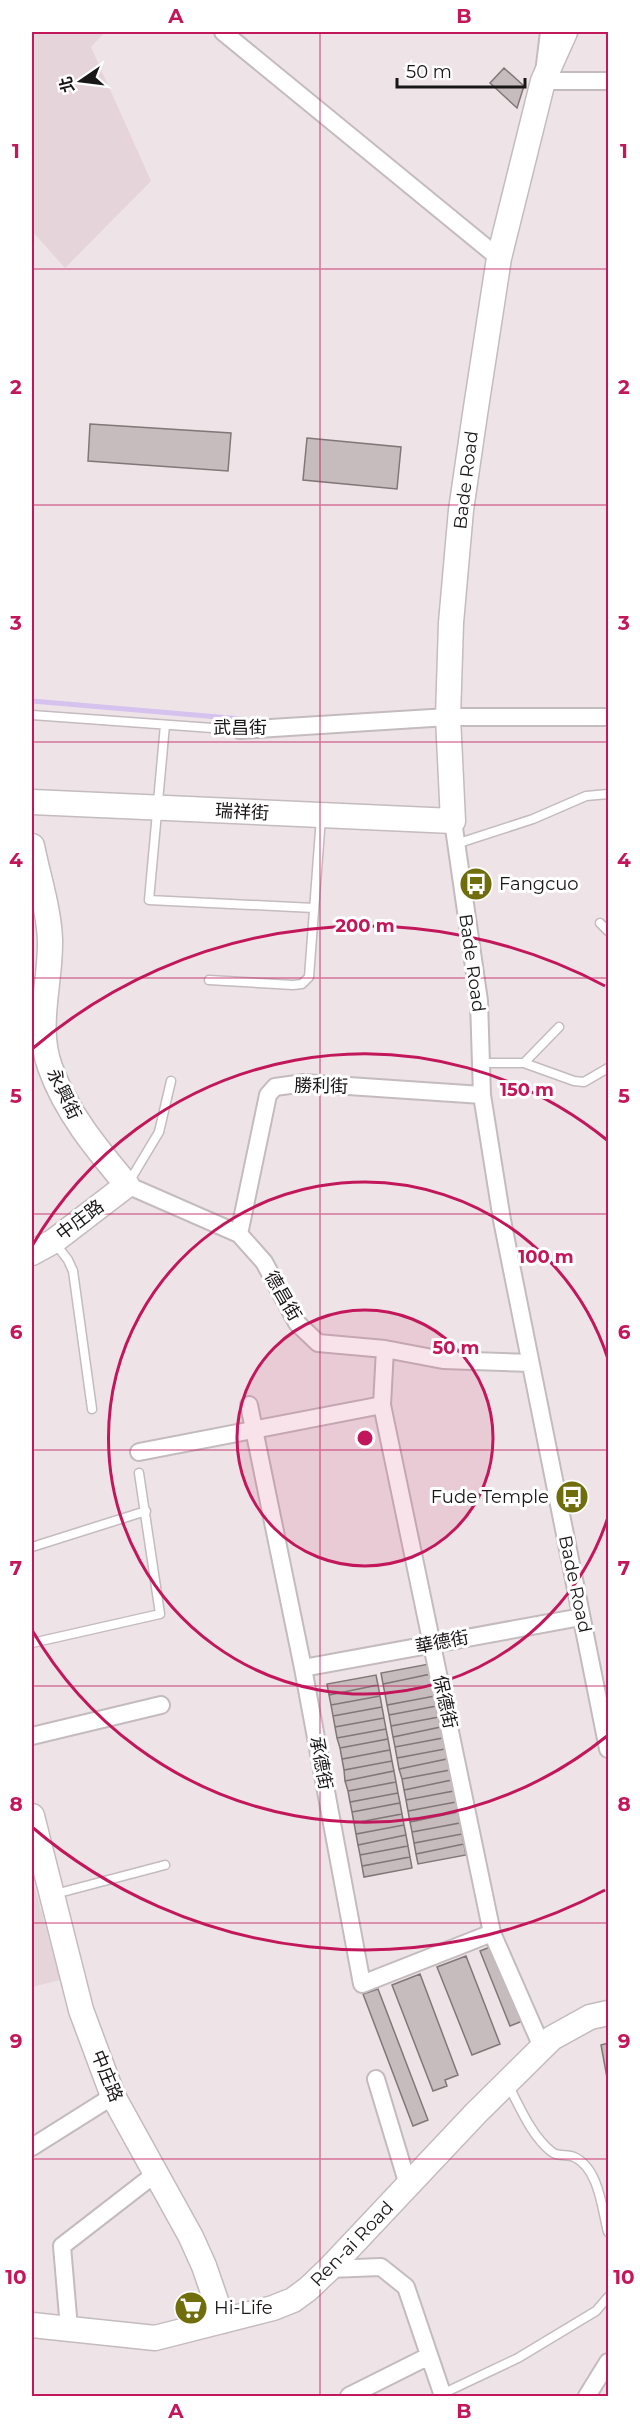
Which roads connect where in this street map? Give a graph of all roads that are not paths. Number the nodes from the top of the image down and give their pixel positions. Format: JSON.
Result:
{"nodes":[{"id":1,"x":223,"y":32,"type":"edge"},
{"id":2,"x":549,"y":32,"type":"edge"},
{"id":3,"x":565,"y":32,"type":"edge"},
{"id":4,"x":543,"y":81,"type":"junction"},
{"id":5,"x":609,"y":81,"type":"edge"},
{"id":6,"x":499,"y":258,"type":"junction"},
{"id":7,"x":32,"y":715,"type":"edge"},
{"id":8,"x":448,"y":717,"type":"junction"},
{"id":9,"x":609,"y":717,"type":"edge"},
{"id":10,"x":165,"y":725,"type":"junction"},
{"id":11,"x":240,"y":730,"type":"joint"},
{"id":12,"x":609,"y":794,"type":"edge"},
{"id":13,"x":32,"y":802,"type":"edge"},
{"id":14,"x":157,"y":808,"type":"junction"},
{"id":15,"x":322,"y":816,"type":"junction"},
{"id":16,"x":454,"y":833,"type":"junction"},
{"id":17,"x":32,"y":846,"type":"edge"},
{"id":18,"x":314,"y":908,"type":"junction"},
{"id":19,"x":600,"y":923,"type":"dead end"},
{"id":20,"x":609,"y":931,"type":"edge"},
{"id":21,"x":209,"y":980,"type":"dead end"},
{"id":22,"x":559,"y":1027,"type":"dead end"},
{"id":23,"x":482,"y":1063,"type":"junction"},
{"id":24,"x":524,"y":1063,"type":"junction"},
{"id":25,"x":609,"y":1068,"type":"edge"},
{"id":26,"x":171,"y":1081,"type":"dead end"},
{"id":27,"x":482,"y":1095,"type":"junction"},
{"id":28,"x":127,"y":1185,"type":"junction"},
{"id":29,"x":239,"y":1234,"type":"junction"},
{"id":30,"x":54,"y":1241,"type":"junction"},
{"id":31,"x":32,"y":1253,"type":"edge"},
{"id":32,"x":385,"y":1349,"type":"junction"},
{"id":33,"x":530,"y":1363,"type":"junction"},
{"id":34,"x":249,"y":1405,"type":"dead end"},
{"id":35,"x":382,"y":1405,"type":"junction"},
{"id":36,"x":92,"y":1409,"type":"dead end"},
{"id":37,"x":254,"y":1430,"type":"junction"},
{"id":38,"x":139,"y":1452,"type":"dead end"},
{"id":39,"x":139,"y":1473,"type":"dead end"},
{"id":40,"x":146,"y":1511,"type":"junction"},
{"id":41,"x":32,"y":1547,"type":"edge"},
{"id":42,"x":581,"y":1617,"type":"junction"},
{"id":43,"x":32,"y":1643,"type":"edge"},
{"id":44,"x":433,"y":1644,"type":"junction"},
{"id":45,"x":303,"y":1668,"type":"junction"},
{"id":46,"x":161,"y":1705,"type":"dead end"},
{"id":47,"x":606,"y":1727,"type":"edge"},
{"id":48,"x":32,"y":1736,"type":"edge"},
{"id":49,"x":609,"y":1749,"type":"edge"},
{"id":50,"x":32,"y":1816,"type":"edge"},
{"id":51,"x":165,"y":1865,"type":"dead end"},
{"id":52,"x":52,"y":1895,"type":"junction"},
{"id":53,"x":492,"y":1933,"type":"junction"},
{"id":54,"x":609,"y":2013,"type":"edge"},
{"id":55,"x":542,"y":2048,"type":"junction"},
{"id":56,"x":376,"y":2079,"type":"dead end"},
{"id":57,"x":506,"y":2083,"type":"junction"},
{"id":58,"x":113,"y":2096,"type":"junction"},
{"id":59,"x":32,"y":2147,"type":"edge"},
{"id":60,"x":155,"y":2174,"type":"junction"},
{"id":61,"x":408,"y":2185,"type":"junction"},
{"id":62,"x":609,"y":2232,"type":"edge"},
{"id":63,"x":329,"y":2269,"type":"junction"},
{"id":64,"x":609,"y":2297,"type":"edge"},
{"id":65,"x":223,"y":2320,"type":"junction"},
{"id":66,"x":32,"y":2325,"type":"edge"},
{"id":67,"x":69,"y":2328,"type":"junction"},
{"id":68,"x":429,"y":2356,"type":"junction"},
{"id":69,"x":609,"y":2362,"type":"edge"},
{"id":70,"x":443,"y":2395,"type":"edge"},
{"id":71,"x":349,"y":2397,"type":"edge"},
{"id":72,"x":587,"y":2397,"type":"edge"}],
"edges":[{"from":1,"to":6,"type":"street"},
{"from":2,"to":4,"type":"street","name":"Bade Road"},
{"from":3,"to":4,"type":"street"},
{"from":4,"to":5,"type":"street"},
{"from":4,"to":6,"type":"street","name":"Bade Road"},
{"from":6,"to":8,"type":"street","name":"Bade Road"},
{"from":7,"to":10,"type":"lane","name":"武昌街"},
{"from":8,"to":9,"type":"street","name":"武昌街"},
{"from":8,"to":11,"type":"street","name":"武昌街"},
{"from":8,"to":16,"type":"street","name":"Bade Road"},
{"from":10,"to":11,"type":"lane","name":"武昌街"},
{"from":10,"to":14,"type":"lane"},
{"from":12,"to":16,"type":"lane"},
{"from":13,"to":14,"type":"street","name":"瑞祥街"},
{"from":14,"to":15,"type":"street","name":"瑞祥街"},
{"from":14,"to":18,"type":"lane"},
{"from":15,"to":16,"type":"street","name":"瑞祥街"},
{"from":15,"to":18,"type":"lane"},
{"from":16,"to":23,"type":"street","name":"Bade Road"},
{"from":17,"to":28,"type":"street","name":"永興街"},
{"from":18,"to":21,"type":"lane"},
{"from":19,"to":20,"type":"lane"},
{"from":22,"to":24,"type":"lane"},
{"from":23,"to":24,"type":"lane"},
{"from":23,"to":27,"type":"street","name":"Bade Road"},
{"from":24,"to":25,"type":"lane"},
{"from":26,"to":28,"type":"lane"},
{"from":27,"to":29,"type":"street","name":"勝利街"},
{"from":27,"to":33,"type":"street","name":"Bade Road"},
{"from":28,"to":29,"type":"street","name":"德昌街"},
{"from":28,"to":30,"type":"street","name":"中庄路"},
{"from":29,"to":32,"type":"street","name":"德昌街"},
{"from":30,"to":31,"type":"street","name":"中庄路"},
{"from":30,"to":36,"type":"lane"},
{"from":32,"to":33,"type":"street","name":"德昌街"},
{"from":32,"to":35,"type":"street","name":"保德街"},
{"from":33,"to":42,"type":"street","name":"Bade Road"},
{"from":34,"to":37,"type":"street","name":"承德街"},
{"from":35,"to":37,"type":"street"},
{"from":35,"to":44,"type":"street","name":"保德街"},
{"from":37,"to":38,"type":"street"},
{"from":37,"to":45,"type":"street","name":"承德街"},
{"from":39,"to":40,"type":"lane"},
{"from":40,"to":41,"type":"lane"},
{"from":40,"to":43,"type":"lane"},
{"from":42,"to":44,"type":"street","name":"華德街"},
{"from":42,"to":47,"type":"street","name":"Bade Road"},
{"from":44,"to":45,"type":"street","name":"華德街"},
{"from":44,"to":53,"type":"street","name":"保德街"},
{"from":45,"to":53,"type":"street","name":"承德街"},
{"from":46,"to":48,"type":"street"},
{"from":47,"to":49,"type":"street","name":"Bade Road"},
{"from":50,"to":52,"type":"street","name":"中庄路"},
{"from":51,"to":52,"type":"lane"},
{"from":52,"to":58,"type":"street","name":"中庄路"},
{"from":53,"to":55,"type":"street","name":"保德街"},
{"from":54,"to":55,"type":"street","name":"Ren-ai Road"},
{"from":55,"to":57,"type":"street","name":"Ren-ai Road"},
{"from":56,"to":61,"type":"street"},
{"from":57,"to":61,"type":"street","name":"Ren-ai Road"},
{"from":57,"to":62,"type":"lane"},
{"from":58,"to":59,"type":"street"},
{"from":58,"to":60,"type":"street","name":"中庄路"},
{"from":60,"to":65,"type":"street","name":"中庄路"},
{"from":60,"to":67,"type":"street"},
{"from":61,"to":63,"type":"street","name":"Ren-ai Road"},
{"from":63,"to":65,"type":"street","name":"Ren-ai Road"},
{"from":63,"to":68,"type":"street"},
{"from":64,"to":70,"type":"lane"},
{"from":65,"to":67,"type":"street","name":"Ren-ai Road"},
{"from":66,"to":67,"type":"street","name":"Ren-ai Road"},
{"from":68,"to":70,"type":"street"},
{"from":68,"to":71,"type":"street"},
{"from":69,"to":72,"type":"street"}]}
